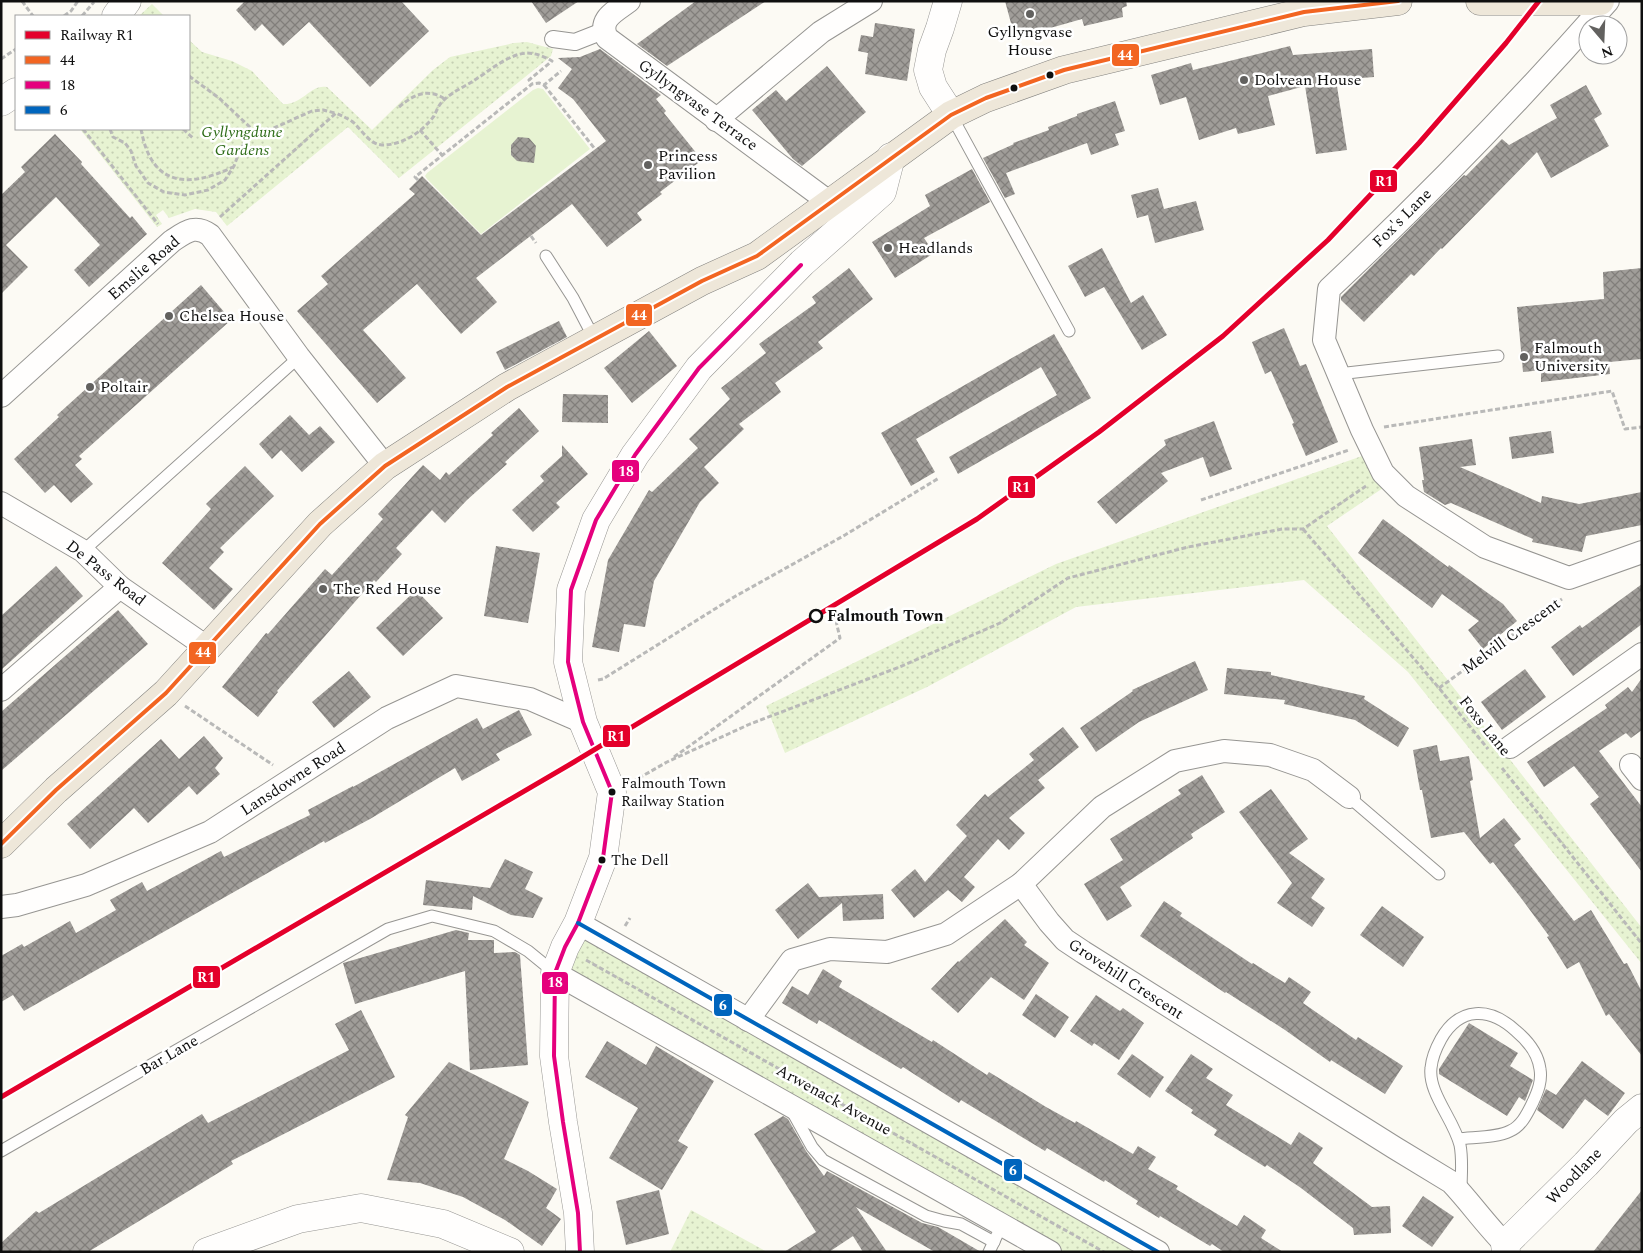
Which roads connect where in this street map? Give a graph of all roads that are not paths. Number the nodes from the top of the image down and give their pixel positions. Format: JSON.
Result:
{"nodes":[{"id":1,"x":127,"y":1,"type":"edge"},
{"id":2,"x":629,"y":1,"type":"edge"},
{"id":3,"x":871,"y":1,"type":"edge"},
{"id":4,"x":948,"y":1,"type":"edge"},
{"id":5,"x":1481,"y":1,"type":"edge"},
{"id":6,"x":1608,"y":1,"type":"edge"},
{"id":7,"x":1384,"y":2,"type":"edge"},
{"id":8,"x":1588,"y":2,"type":"edge"},
{"id":9,"x":117,"y":15,"type":"edge"},
{"id":10,"x":603,"y":30,"type":"junction"},
{"id":11,"x":553,"y":39,"type":"dead end"},
{"id":12,"x":15,"y":93,"type":"edge"},
{"id":13,"x":1,"y":102,"type":"edge"},
{"id":14,"x":951,"y":115,"type":"junction"},
{"id":15,"x":716,"y":120,"type":"junction"},
{"id":16,"x":891,"y":157,"type":"junction"},
{"id":17,"x":829,"y":202,"type":"junction"},
{"id":18,"x":546,"y":256,"type":"dead end"},
{"id":19,"x":1069,"y":331,"type":"dead end"},
{"id":20,"x":595,"y":340,"type":"junction"},
{"id":21,"x":1498,"y":356,"type":"dead end"},
{"id":22,"x":299,"y":357,"type":"junction"},
{"id":23,"x":1338,"y":374,"type":"junction"},
{"id":24,"x":1,"y":396,"type":"edge"},
{"id":25,"x":385,"y":466,"type":"junction"},
{"id":26,"x":1383,"y":473,"type":"joint"},
{"id":27,"x":1,"y":503,"type":"edge"},
{"id":28,"x":83,"y":551,"type":"junction"},
{"id":29,"x":1642,"y":552,"type":"edge"},
{"id":30,"x":120,"y":587,"type":"junction"},
{"id":31,"x":208,"y":648,"type":"junction"},
{"id":32,"x":1642,"y":654,"type":"edge"},
{"id":33,"x":1,"y":690,"type":"edge"},
{"id":34,"x":583,"y":722,"type":"junction"},
{"id":35,"x":1500,"y":755,"type":"road end"},
{"id":36,"x":1349,"y":797,"type":"joint"},
{"id":37,"x":1,"y":844,"type":"edge"},
{"id":38,"x":1440,"y":874,"type":"dead end"},
{"id":39,"x":1020,"y":884,"type":"junction"},
{"id":40,"x":1,"y":908,"type":"edge"},
{"id":41,"x":578,"y":923,"type":"junction"},
{"id":42,"x":555,"y":973,"type":"junction"},
{"id":43,"x":748,"y":1020,"type":"junction"},
{"id":44,"x":788,"y":1105,"type":"junction"},
{"id":45,"x":1642,"y":1108,"type":"edge"},
{"id":46,"x":1458,"y":1139,"type":"junction"},
{"id":47,"x":1,"y":1151,"type":"edge"},
{"id":48,"x":1461,"y":1193,"type":"junction"},
{"id":49,"x":995,"y":1239,"type":"edge"},
{"id":50,"x":1506,"y":1248,"type":"edge"},
{"id":51,"x":207,"y":1252,"type":"edge"},
{"id":52,"x":510,"y":1252,"type":"edge"},
{"id":53,"x":580,"y":1252,"type":"edge"},
{"id":54,"x":1050,"y":1252,"type":"edge"},
{"id":55,"x":1158,"y":1252,"type":"edge"}],
"edges":[{"from":1,"to":9,"type":"street"},
{"from":2,"to":10,"type":"street"},
{"from":3,"to":15,"type":"street"},
{"from":4,"to":14,"type":"street"},
{"from":5,"to":8,"type":"main road"},
{"from":6,"to":23,"type":"street","name":"Fox's Lane"},
{"from":7,"to":14,"type":"main road"},
{"from":10,"to":11,"type":"street"},
{"from":10,"to":15,"type":"street","name":"Gyllyngvase Terrace"},
{"from":12,"to":13,"type":"street"},
{"from":14,"to":16,"type":"main road"},
{"from":14,"to":19,"type":"lane"},
{"from":15,"to":17,"type":"street","name":"Gyllyngvase Terrace"},
{"from":16,"to":17,"type":"main road"},
{"from":16,"to":34,"type":"street"},
{"from":17,"to":20,"type":"main road"},
{"from":18,"to":20,"type":"lane"},
{"from":20,"to":25,"type":"main road"},
{"from":21,"to":23,"type":"lane"},
{"from":22,"to":24,"type":"street","name":"Emslie Road"},
{"from":22,"to":25,"type":"street"},
{"from":22,"to":28,"type":"lane"},
{"from":23,"to":26,"type":"street","name":"Fox's Lane"},
{"from":25,"to":31,"type":"main road"},
{"from":26,"to":29,"type":"street","name":"Melvill Crescent"},
{"from":27,"to":28,"type":"street","name":"De Pass Road"},
{"from":28,"to":30,"type":"street","name":"De Pass Road"},
{"from":30,"to":31,"type":"street","name":"De Pass Road"},
{"from":30,"to":33,"type":"street"},
{"from":31,"to":37,"type":"main road"},
{"from":32,"to":35,"type":"street"},
{"from":34,"to":40,"type":"street","name":"Lansdowne Road"},
{"from":34,"to":41,"type":"street"},
{"from":36,"to":38,"type":"lane"},
{"from":36,"to":39,"type":"street"},
{"from":39,"to":43,"type":"street"},
{"from":39,"to":48,"type":"street","name":"Grovehill Crescent"},
{"from":41,"to":42,"type":"street"},
{"from":41,"to":43,"type":"street","name":"Arwenack Avenue"},
{"from":42,"to":44,"type":"street","name":"Arwenack Avenue"},
{"from":42,"to":47,"type":"lane","name":"Bar Lane"},
{"from":42,"to":53,"type":"street"},
{"from":43,"to":55,"type":"street","name":"Arwenack Avenue"},
{"from":44,"to":49,"type":"street","name":"Arwenack Avenue"},
{"from":44,"to":49,"type":"lane"},
{"from":45,"to":50,"type":"street","name":"Woodlane"},
{"from":46,"to":46,"type":"lane"},
{"from":46,"to":48,"type":"lane"},
{"from":48,"to":50,"type":"street","name":"Grovehill Crescent"},
{"from":49,"to":54,"type":"street","name":"Arwenack Avenue"},
{"from":51,"to":52,"type":"street"}]}
